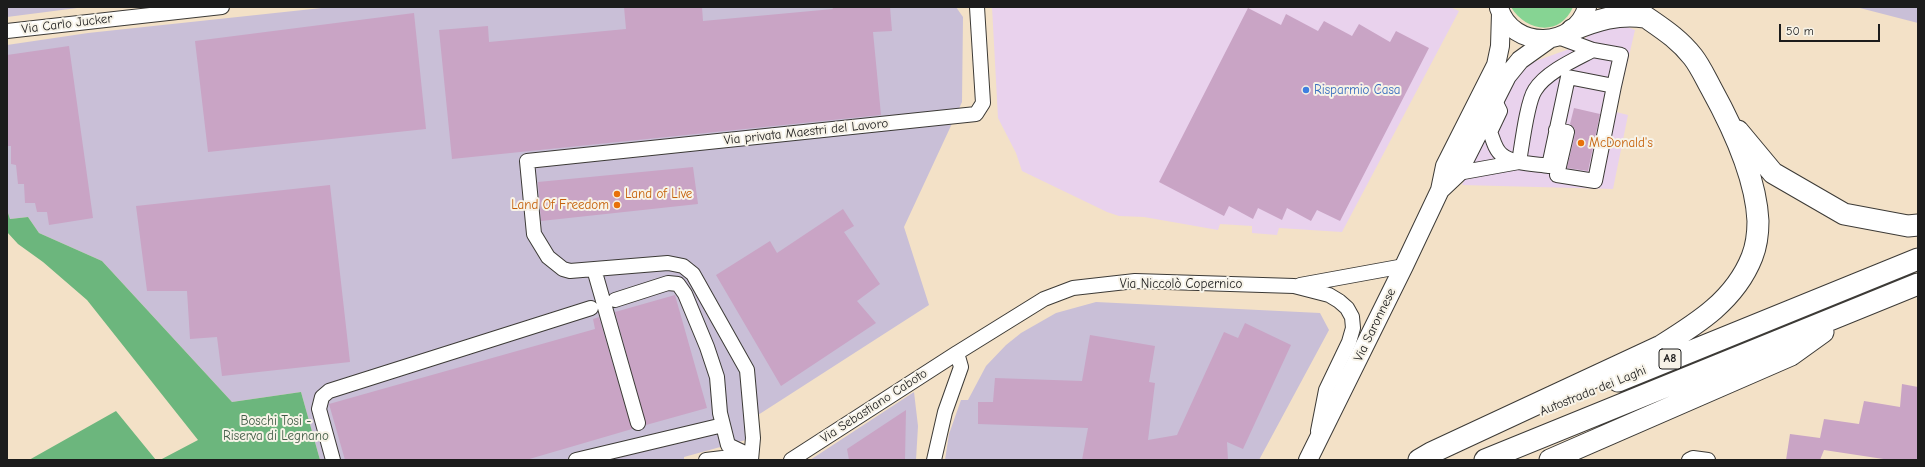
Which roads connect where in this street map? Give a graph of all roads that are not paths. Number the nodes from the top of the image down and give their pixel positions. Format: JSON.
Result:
{"nodes":[{"id":1,"x":222,"y":7,"type":"edge"},
{"id":2,"x":977,"y":7,"type":"edge"},
{"id":3,"x":1587,"y":7,"type":"edge"},
{"id":4,"x":1496,"y":9,"type":"edge"},
{"id":5,"x":1639,"y":12,"type":"edge"},
{"id":6,"x":118,"y":13,"type":"edge"},
{"id":7,"x":7,"y":31,"type":"edge"},
{"id":8,"x":1559,"y":36,"type":"junction"},
{"id":9,"x":1593,"y":50,"type":"junction"},
{"id":10,"x":1614,"y":86,"type":"junction"},
{"id":11,"x":1495,"y":101,"type":"junction"},
{"id":12,"x":1731,"y":123,"type":"junction"},
{"id":13,"x":1556,"y":130,"type":"junction"},
{"id":14,"x":1519,"y":162,"type":"junction"},
{"id":15,"x":1458,"y":173,"type":"junction"},
{"id":16,"x":1440,"y":190,"type":"junction"},
{"id":17,"x":1918,"y":225,"type":"edge"},
{"id":18,"x":1918,"y":259,"type":"edge"},
{"id":19,"x":1404,"y":266,"type":"junction"},
{"id":20,"x":594,"y":269,"type":"junction"},
{"id":21,"x":1918,"y":284,"type":"edge"},
{"id":22,"x":1294,"y":286,"type":"junction"},
{"id":23,"x":615,"y":300,"type":"dead end"},
{"id":24,"x":591,"y":308,"type":"dead end"},
{"id":25,"x":1852,"y":311,"type":"junction"},
{"id":26,"x":957,"y":353,"type":"junction"},
{"id":27,"x":638,"y":423,"type":"dead end"},
{"id":28,"x":723,"y":425,"type":"junction"},
{"id":29,"x":1311,"y":454,"type":"edge"},
{"id":30,"x":751,"y":458,"type":"edge"},
{"id":31,"x":333,"y":460,"type":"edge"},
{"id":32,"x":576,"y":460,"type":"edge"},
{"id":33,"x":706,"y":460,"type":"edge"},
{"id":34,"x":737,"y":460,"type":"edge"},
{"id":35,"x":791,"y":460,"type":"edge"},
{"id":36,"x":934,"y":460,"type":"edge"},
{"id":37,"x":1419,"y":460,"type":"edge"},
{"id":38,"x":1423,"y":460,"type":"edge"},
{"id":39,"x":1485,"y":460,"type":"edge"},
{"id":40,"x":1550,"y":460,"type":"edge"},
{"id":41,"x":1689,"y":460,"type":"edge"},
{"id":42,"x":1708,"y":460,"type":"edge"}],
"edges":[{"from":1,"to":6,"type":"street","name":"Via Carlo Jucker"},
{"from":2,"to":20,"type":"street","name":"Via privata Maestri del Lavoro"},
{"from":3,"to":8,"type":"main road","name":"Via Saronnese"},
{"from":4,"to":8,"type":"main road"},
{"from":4,"to":16,"type":"main road","name":"Via Saronnese"},
{"from":5,"to":8,"type":"highway"},
{"from":5,"to":12,"type":"highway"},
{"from":6,"to":7,"type":"street","name":"Via Carlo Jucker"},
{"from":8,"to":9,"type":"street"},
{"from":8,"to":11,"type":"main road","name":"Via Saronnese"},
{"from":9,"to":10,"type":"street"},
{"from":9,"to":14,"type":"street"},
{"from":10,"to":13,"type":"street"},
{"from":10,"to":13,"type":"street"},
{"from":11,"to":14,"type":"street"},
{"from":11,"to":15,"type":"main road","name":"Via Saronnese"},
{"from":12,"to":17,"type":"highway"},
{"from":12,"to":37,"type":"highway"},
{"from":13,"to":14,"type":"street"},
{"from":14,"to":15,"type":"street"},
{"from":15,"to":16,"type":"main road","name":"Via Saronnese"},
{"from":16,"to":19,"type":"main road","name":"Via Saronnese"},
{"from":18,"to":38,"type":"highway","name":"Autostrada dei Laghi","number":"A8"},
{"from":19,"to":22,"type":"street","name":"Via Niccolò Copernico"},
{"from":19,"to":29,"type":"main road","name":"Via Saronnese"},
{"from":20,"to":27,"type":"street"},
{"from":20,"to":30,"type":"street"},
{"from":21,"to":25,"type":"highway","name":"Autostrada dei Laghi","number":"A8"},
{"from":22,"to":26,"type":"street","name":"Via Niccolò Copernico"},
{"from":22,"to":29,"type":"street","name":"Via Niccolò Copernico"},
{"from":23,"to":28,"type":"street"},
{"from":24,"to":31,"type":"street"},
{"from":25,"to":39,"type":"highway","name":"Autostrada dei Laghi","number":"A8"},
{"from":25,"to":40,"type":"highway"},
{"from":26,"to":35,"type":"street","name":"Via Sebastiano Caboto"},
{"from":26,"to":36,"type":"street"},
{"from":28,"to":30,"type":"street"},
{"from":28,"to":32,"type":"street"},
{"from":33,"to":34,"type":"street"},
{"from":41,"to":42,"type":"street"}]}
